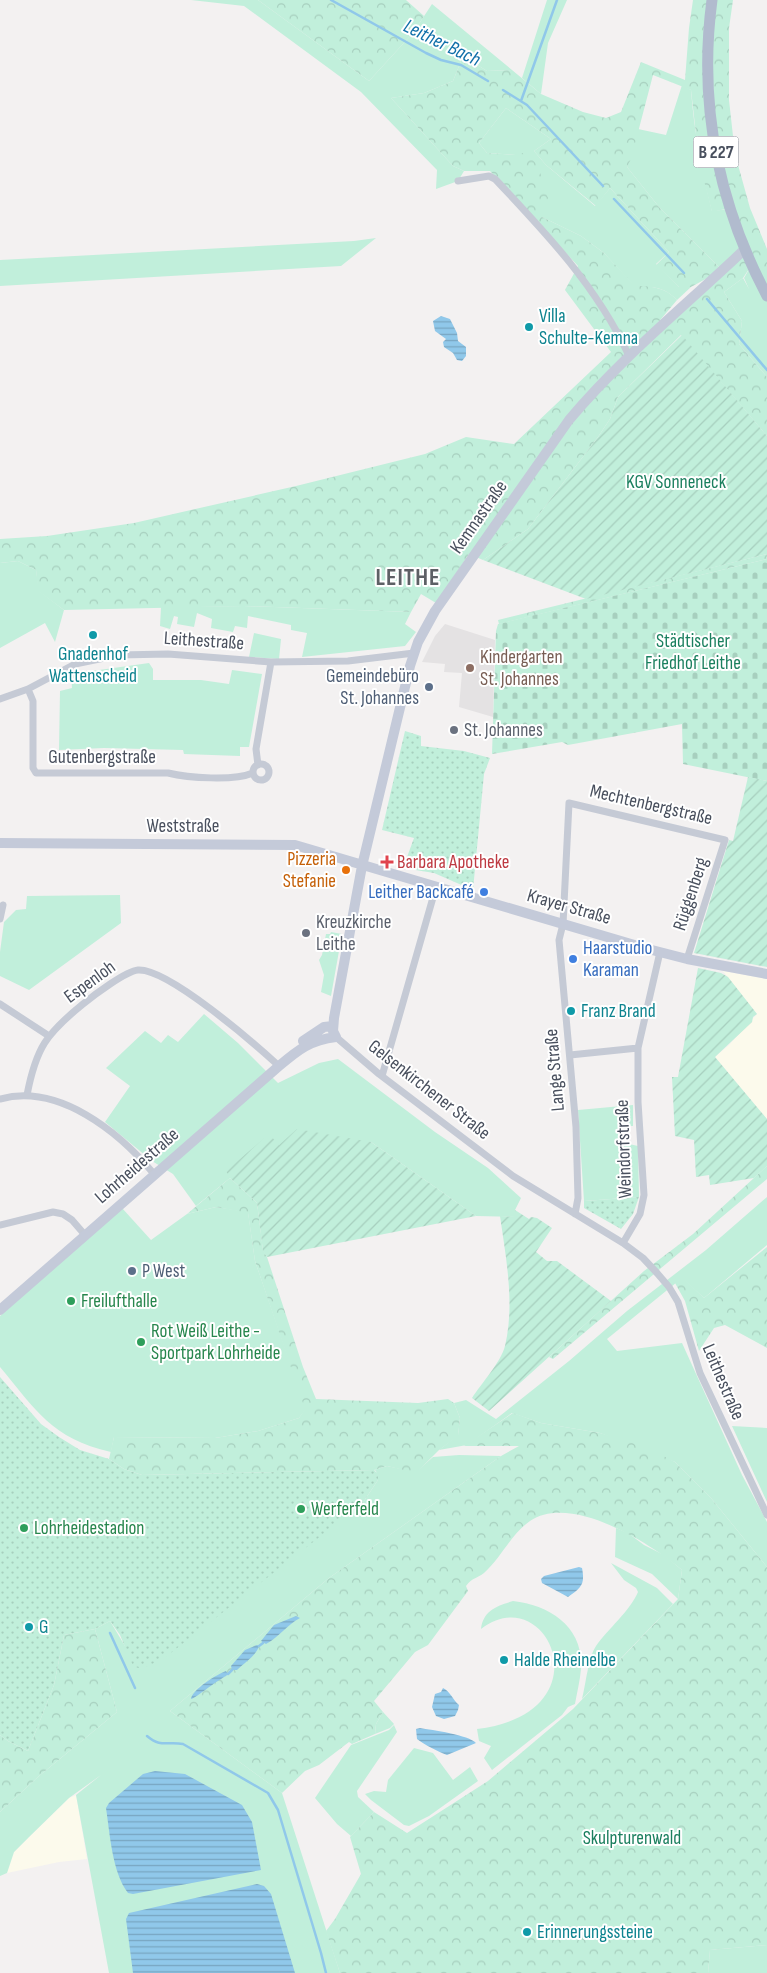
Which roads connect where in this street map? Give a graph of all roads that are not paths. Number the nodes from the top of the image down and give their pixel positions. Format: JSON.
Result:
{"nodes":[{"id":1,"x":712,"y":0,"type":"edge"},
{"id":2,"x":458,"y":181,"type":"dead end"},
{"id":3,"x":744,"y":250,"type":"junction"},
{"id":4,"x":767,"y":296,"type":"edge"},
{"id":5,"x":629,"y":356,"type":"junction"},
{"id":6,"x":414,"y":652,"type":"junction"},
{"id":7,"x":271,"y":662,"type":"junction"},
{"id":8,"x":28,"y":689,"type":"junction"},
{"id":9,"x":0,"y":699,"type":"edge"},
{"id":10,"x":258,"y":764,"type":"junction"},
{"id":11,"x":253,"y":774,"type":"junction"},
{"id":12,"x":570,"y":803,"type":"joint"},
{"id":13,"x":725,"y":840,"type":"joint"},
{"id":14,"x":0,"y":843,"type":"edge"},
{"id":15,"x":362,"y":866,"type":"junction"},
{"id":16,"x":436,"y":887,"type":"junction"},
{"id":17,"x":3,"y":904,"type":"dead end"},
{"id":18,"x":0,"y":918,"type":"edge"},
{"id":19,"x":563,"y":924,"type":"junction"},
{"id":20,"x":660,"y":952,"type":"junction"},
{"id":21,"x":687,"y":959,"type":"junction"},
{"id":22,"x":767,"y":974,"type":"edge"},
{"id":23,"x":0,"y":1004,"type":"edge"},
{"id":24,"x":333,"y":1026,"type":"junction"},
{"id":25,"x":48,"y":1036,"type":"junction"},
{"id":26,"x":336,"y":1037,"type":"junction"},
{"id":27,"x":638,"y":1048,"type":"junction"},
{"id":28,"x":298,"y":1050,"type":"junction"},
{"id":29,"x":570,"y":1055,"type":"junction"},
{"id":30,"x":279,"y":1066,"type":"junction"},
{"id":31,"x":382,"y":1076,"type":"junction"},
{"id":32,"x":27,"y":1095,"type":"junction"},
{"id":33,"x":0,"y":1099,"type":"edge"},
{"id":34,"x":154,"y":1174,"type":"junction"},
{"id":35,"x":575,"y":1214,"type":"junction"},
{"id":36,"x":0,"y":1225,"type":"edge"},
{"id":37,"x":85,"y":1234,"type":"junction"},
{"id":38,"x":623,"y":1243,"type":"junction"},
{"id":39,"x":649,"y":1264,"type":"joint"},
{"id":40,"x":0,"y":1310,"type":"edge"},
{"id":41,"x":767,"y":1515,"type":"edge"}],
"edges":[{"from":1,"to":3,"type":"main road","number":"B 227"},
{"from":2,"to":5,"type":"street"},
{"from":3,"to":4,"type":"main road","number":"B 227"},
{"from":3,"to":5,"type":"street","name":"Kemnastraße"},
{"from":5,"to":6,"type":"street","name":"Kemnastraße"},
{"from":6,"to":7,"type":"street","name":"Leithestraße"},
{"from":6,"to":15,"type":"street","name":"Kemnastraße"},
{"from":7,"to":8,"type":"street","name":"Leithestraße"},
{"from":7,"to":10,"type":"street","name":"Gutenbergstraße"},
{"from":8,"to":9,"type":"street","name":"Leithestraße"},
{"from":8,"to":11,"type":"street","name":"Gutenbergstraße"},
{"from":10,"to":11,"type":"street","name":"Gutenbergstraße"},
{"from":10,"to":11,"type":"street","name":"Gutenbergstraße"},
{"from":12,"to":13,"type":"street","name":"Mechtenbergstraße"},
{"from":12,"to":19,"type":"street","name":"Lange Straße"},
{"from":13,"to":21,"type":"street","name":"Rüggenberg"},
{"from":14,"to":15,"type":"street","name":"Weststraße"},
{"from":15,"to":16,"type":"street","name":"Krayer Straße"},
{"from":15,"to":24,"type":"street"},
{"from":16,"to":19,"type":"street","name":"Krayer Straße"},
{"from":16,"to":31,"type":"street"},
{"from":17,"to":18,"type":"street"},
{"from":19,"to":20,"type":"street","name":"Krayer Straße"},
{"from":19,"to":29,"type":"street","name":"Lange Straße"},
{"from":20,"to":21,"type":"street","name":"Krayer Straße"},
{"from":20,"to":27,"type":"street","name":"Weindorfstraße"},
{"from":21,"to":22,"type":"street","name":"Krayer Straße"},
{"from":23,"to":25,"type":"street"},
{"from":24,"to":26,"type":"street"},
{"from":24,"to":28,"type":"street","name":"Lohrheidestraße"},
{"from":25,"to":30,"type":"street","name":"Espenloh"},
{"from":25,"to":32,"type":"street","name":"Espenloh"},
{"from":26,"to":28,"type":"street","name":"Lohrheidestraße"},
{"from":26,"to":31,"type":"street","name":"Gelsenkirchener Straße"},
{"from":27,"to":29,"type":"street"},
{"from":27,"to":38,"type":"street","name":"Weindorfstraße"},
{"from":28,"to":30,"type":"street","name":"Lohrheidestraße"},
{"from":29,"to":35,"type":"street","name":"Lange Straße"},
{"from":30,"to":34,"type":"street","name":"Lohrheidestraße"},
{"from":31,"to":35,"type":"street","name":"Gelsenkirchener Straße"},
{"from":32,"to":33,"type":"street"},
{"from":32,"to":34,"type":"street"},
{"from":34,"to":37,"type":"street","name":"Lohrheidestraße"},
{"from":35,"to":38,"type":"street","name":"Gelsenkirchener Straße"},
{"from":36,"to":37,"type":"street"},
{"from":37,"to":40,"type":"street","name":"Lohrheidestraße"},
{"from":38,"to":39,"type":"street","name":"Gelsenkirchener Straße"},
{"from":39,"to":41,"type":"street","name":"Leithestraße"}]}
